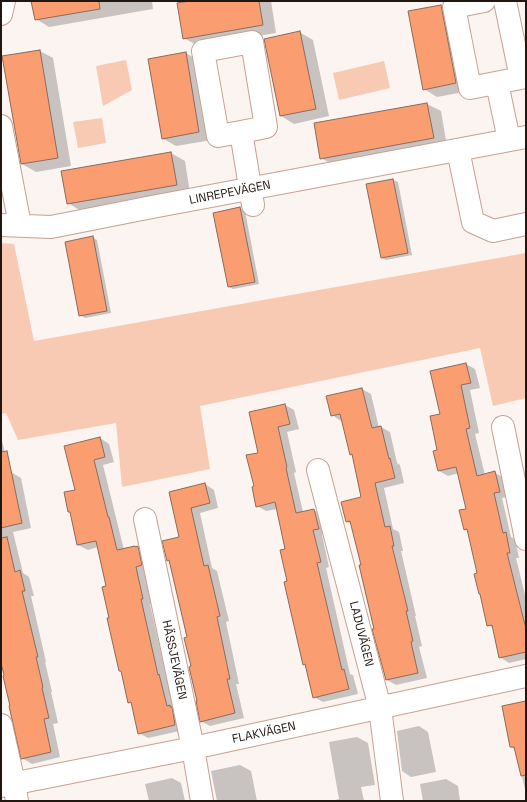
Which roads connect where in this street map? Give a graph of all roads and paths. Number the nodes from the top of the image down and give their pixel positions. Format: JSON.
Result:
{"nodes":[{"id":1,"x":4,"y":1,"type":"edge"},
{"id":2,"x":484,"y":1,"type":"edge"},
{"id":3,"x":505,"y":1,"type":"edge"},
{"id":4,"x":1,"y":14,"type":"edge"},
{"id":5,"x":497,"y":83,"type":"junction"},
{"id":6,"x":1,"y":126,"type":"edge"},
{"id":7,"x":241,"y":132,"type":"dead end"},
{"id":8,"x":518,"y":139,"type":"edge"},
{"id":9,"x":458,"y":150,"type":"junction"},
{"id":10,"x":252,"y":197,"type":"junction"},
{"id":11,"x":526,"y":224,"type":"edge"},
{"id":12,"x":10,"y":225,"type":"edge"},
{"id":13,"x":503,"y":427,"type":"dead end"},
{"id":14,"x":318,"y":470,"type":"dead end"},
{"id":15,"x":145,"y":519,"type":"dead end"},
{"id":16,"x":526,"y":539,"type":"edge"},
{"id":17,"x":526,"y":676,"type":"edge"},
{"id":18,"x":380,"y":708,"type":"junction"},
{"id":19,"x":1,"y":725,"type":"edge"},
{"id":20,"x":193,"y":748,"type":"junction"},
{"id":21,"x":11,"y":790,"type":"edge"},
{"id":22,"x":202,"y":801,"type":"edge"},
{"id":23,"x":392,"y":801,"type":"edge"}],
"edges":[{"from":1,"to":4,"type":"street"},
{"from":2,"to":5,"type":"street"},
{"from":3,"to":5,"type":"street"},
{"from":5,"to":8,"type":"street"},
{"from":6,"to":12,"type":"street"},
{"from":7,"to":10,"type":"street"},
{"from":8,"to":9,"type":"street","name":"LINREPEVÄGEN"},
{"from":9,"to":10,"type":"street","name":"LINREPEVÄGEN"},
{"from":9,"to":11,"type":"street"},
{"from":10,"to":12,"type":"street","name":"LINREPEVÄGEN"},
{"from":13,"to":16,"type":"street"},
{"from":14,"to":18,"type":"street","name":"LADUVÄGEN"},
{"from":15,"to":20,"type":"street","name":"HÄSSJEVÄGEN"},
{"from":17,"to":18,"type":"street","name":"FLAKVÄGEN"},
{"from":18,"to":20,"type":"street","name":"FLAKVÄGEN"},
{"from":18,"to":23,"type":"street","name":"LADUVÄGEN"},
{"from":19,"to":21,"type":"street"},
{"from":20,"to":21,"type":"street","name":"FLAKVÄGEN"},
{"from":20,"to":22,"type":"street","name":"HÄSSJEVÄGEN"}]}
